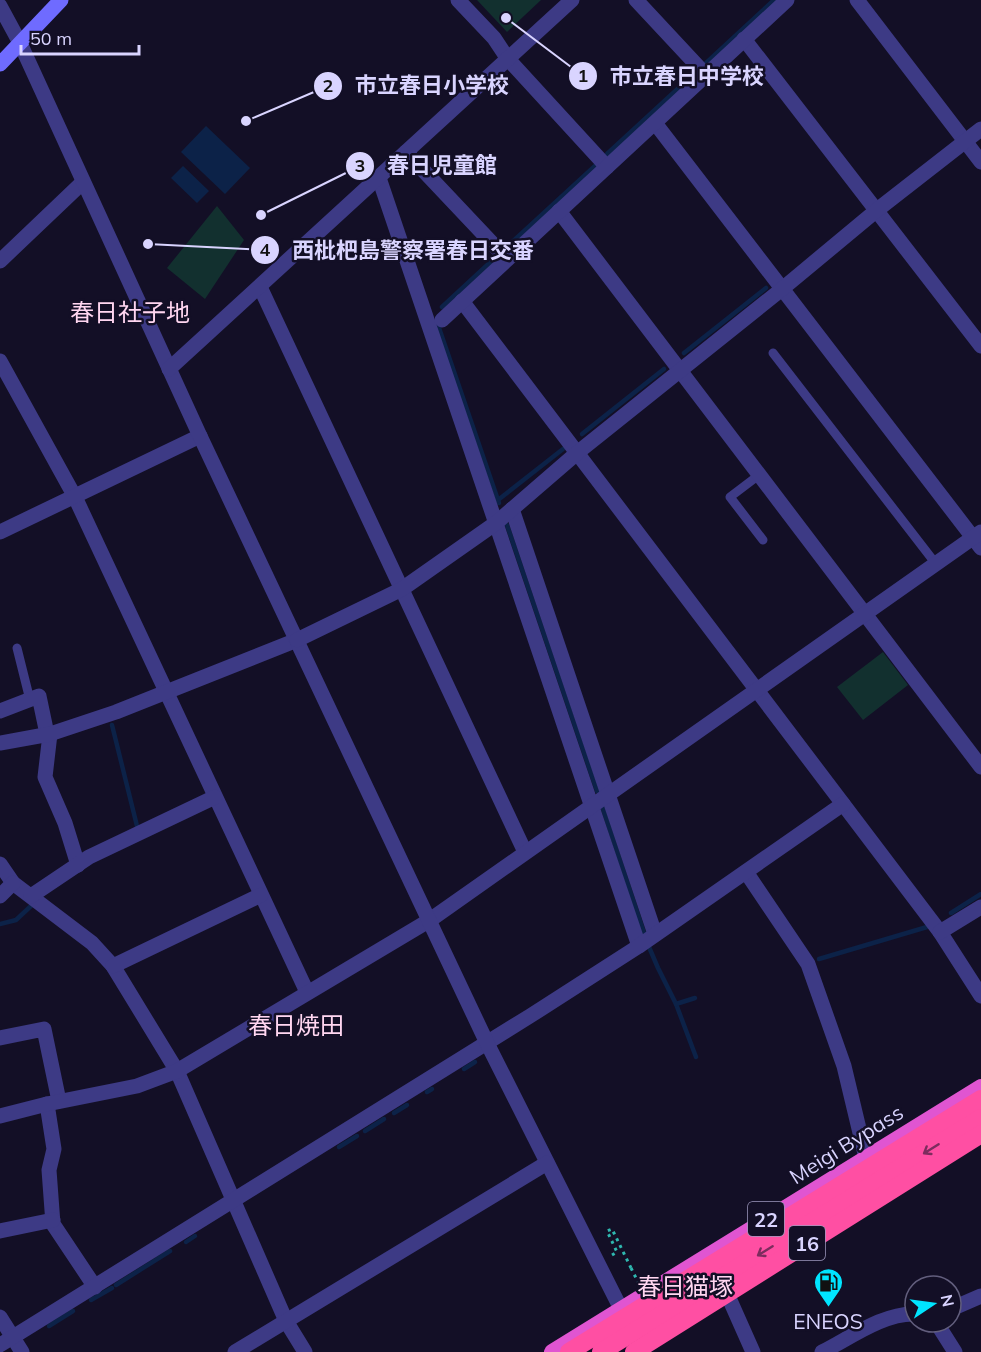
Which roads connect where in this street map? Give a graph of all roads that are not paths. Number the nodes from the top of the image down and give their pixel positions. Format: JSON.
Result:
{"nodes":[{"id":1,"x":61,"y":0,"type":"edge"},
{"id":2,"x":458,"y":0,"type":"edge"},
{"id":3,"x":572,"y":0,"type":"edge"},
{"id":4,"x":636,"y":0,"type":"edge"},
{"id":5,"x":787,"y":0,"type":"edge"},
{"id":6,"x":857,"y":0,"type":"edge"},
{"id":7,"x":0,"y":6,"type":"edge"},
{"id":8,"x":744,"y":39,"type":"junction"},
{"id":9,"x":20,"y":43,"type":"junction"},
{"id":10,"x":508,"y":59,"type":"junction"},
{"id":11,"x":0,"y":63,"type":"edge"},
{"id":12,"x":706,"y":75,"type":"junction"},
{"id":13,"x":655,"y":123,"type":"junction"},
{"id":14,"x":981,"y":129,"type":"edge"},
{"id":15,"x":965,"y":142,"type":"junction"},
{"id":16,"x":406,"y":152,"type":"junction"},
{"id":17,"x":981,"y":162,"type":"edge"},
{"id":18,"x":607,"y":166,"type":"junction"},
{"id":19,"x":379,"y":177,"type":"junction"},
{"id":20,"x":84,"y":182,"type":"junction"},
{"id":21,"x":877,"y":210,"type":"junction"},
{"id":22,"x":559,"y":211,"type":"junction"},
{"id":23,"x":507,"y":259,"type":"junction"},
{"id":24,"x":0,"y":261,"type":"edge"},
{"id":25,"x":260,"y":286,"type":"junction"},
{"id":26,"x":783,"y":289,"type":"junction"},
{"id":27,"x":462,"y":301,"type":"junction"},
{"id":28,"x":442,"y":320,"type":"dead end"},
{"id":29,"x":981,"y":346,"type":"edge"},
{"id":30,"x":773,"y":353,"type":"dead end"},
{"id":31,"x":0,"y":361,"type":"edge"},
{"id":32,"x":169,"y":369,"type":"junction"},
{"id":33,"x":680,"y":371,"type":"junction"},
{"id":34,"x":200,"y":436,"type":"junction"},
{"id":35,"x":577,"y":453,"type":"junction"},
{"id":36,"x":759,"y":475,"type":"junction"},
{"id":37,"x":75,"y":497,"type":"junction"},
{"id":38,"x":512,"y":509,"type":"junction"},
{"id":39,"x":496,"y":523,"type":"junction"},
{"id":40,"x":0,"y":532,"type":"edge"},
{"id":41,"x":763,"y":540,"type":"dead end"},
{"id":42,"x":978,"y":540,"type":"edge"},
{"id":43,"x":936,"y":564,"type":"junction"},
{"id":44,"x":402,"y":589,"type":"junction"},
{"id":45,"x":864,"y":614,"type":"junction"},
{"id":46,"x":297,"y":640,"type":"junction"},
{"id":47,"x":17,"y":648,"type":"dead end"},
{"id":48,"x":756,"y":689,"type":"junction"},
{"id":49,"x":166,"y":691,"type":"junction"},
{"id":50,"x":30,"y":700,"type":"junction"},
{"id":51,"x":0,"y":711,"type":"edge"},
{"id":52,"x":49,"y":734,"type":"junction"},
{"id":53,"x":0,"y":743,"type":"edge"},
{"id":54,"x":981,"y":767,"type":"edge"},
{"id":55,"x":608,"y":794,"type":"junction"},
{"id":56,"x":215,"y":797,"type":"junction"},
{"id":57,"x":843,"y":804,"type":"junction"},
{"id":58,"x":592,"y":805,"type":"junction"},
{"id":59,"x":525,"y":852,"type":"junction"},
{"id":60,"x":0,"y":864,"type":"edge"},
{"id":61,"x":78,"y":865,"type":"junction"},
{"id":62,"x":746,"y":872,"type":"junction"},
{"id":63,"x":13,"y":883,"type":"junction"},
{"id":64,"x":261,"y":895,"type":"junction"},
{"id":65,"x":0,"y":896,"type":"edge"},
{"id":66,"x":31,"y":896,"type":"junction"},
{"id":67,"x":981,"y":907,"type":"edge"},
{"id":68,"x":430,"y":920,"type":"junction"},
{"id":69,"x":940,"y":932,"type":"junction"},
{"id":70,"x":655,"y":934,"type":"junction"},
{"id":71,"x":639,"y":946,"type":"junction"},
{"id":72,"x":113,"y":966,"type":"junction"},
{"id":73,"x":307,"y":992,"type":"junction"},
{"id":74,"x":981,"y":996,"type":"edge"},
{"id":75,"x":0,"y":1038,"type":"edge"},
{"id":76,"x":487,"y":1043,"type":"junction"},
{"id":77,"x":177,"y":1071,"type":"junction"},
{"id":78,"x":981,"y":1088,"type":"edge"},
{"id":79,"x":981,"y":1099,"type":"edge"},
{"id":80,"x":53,"y":1102,"type":"junction"},
{"id":81,"x":0,"y":1116,"type":"edge"},
{"id":82,"x":981,"y":1118,"type":"edge"},
{"id":83,"x":981,"y":1134,"type":"edge"},
{"id":84,"x":981,"y":1141,"type":"edge"},
{"id":85,"x":866,"y":1158,"type":"junction"},
{"id":86,"x":547,"y":1163,"type":"junction"},
{"id":87,"x":234,"y":1201,"type":"junction"},
{"id":88,"x":53,"y":1220,"type":"junction"},
{"id":89,"x":0,"y":1231,"type":"edge"},
{"id":90,"x":95,"y":1287,"type":"junction"},
{"id":91,"x":981,"y":1296,"type":"edge"},
{"id":92,"x":729,"y":1298,"type":"junction"},
{"id":93,"x":963,"y":1304,"type":"edge"},
{"id":94,"x":621,"y":1308,"type":"junction"},
{"id":95,"x":903,"y":1313,"type":"edge"},
{"id":96,"x":0,"y":1317,"type":"edge"},
{"id":97,"x":286,"y":1320,"type":"junction"},
{"id":98,"x":943,"y":1334,"type":"edge"},
{"id":99,"x":6,"y":1341,"type":"edge"},
{"id":100,"x":22,"y":1352,"type":"edge"},
{"id":101,"x":235,"y":1352,"type":"edge"},
{"id":102,"x":305,"y":1352,"type":"edge"},
{"id":103,"x":552,"y":1352,"type":"edge"},
{"id":104,"x":569,"y":1352,"type":"edge"},
{"id":105,"x":601,"y":1352,"type":"edge"},
{"id":106,"x":634,"y":1352,"type":"edge"},
{"id":107,"x":640,"y":1352,"type":"edge"},
{"id":108,"x":645,"y":1352,"type":"edge"},
{"id":109,"x":753,"y":1352,"type":"edge"},
{"id":110,"x":822,"y":1352,"type":"edge"},
{"id":111,"x":954,"y":1352,"type":"edge"}],
"edges":[{"from":1,"to":9,"type":"main road"},
{"from":2,"to":10,"type":"street"},
{"from":3,"to":10,"type":"street"},
{"from":4,"to":12,"type":"street"},
{"from":5,"to":8,"type":"street"},
{"from":6,"to":15,"type":"street"},
{"from":7,"to":9,"type":"street"},
{"from":8,"to":12,"type":"street"},
{"from":8,"to":21,"type":"street"},
{"from":9,"to":11,"type":"main road"},
{"from":9,"to":20,"type":"street"},
{"from":10,"to":16,"type":"street"},
{"from":10,"to":18,"type":"street"},
{"from":12,"to":13,"type":"street"},
{"from":13,"to":18,"type":"street"},
{"from":13,"to":26,"type":"street"},
{"from":14,"to":15,"type":"street"},
{"from":15,"to":17,"type":"street"},
{"from":15,"to":21,"type":"street"},
{"from":16,"to":19,"type":"street"},
{"from":16,"to":23,"type":"street"},
{"from":18,"to":22,"type":"street"},
{"from":19,"to":25,"type":"street"},
{"from":19,"to":39,"type":"street"},
{"from":20,"to":24,"type":"street"},
{"from":20,"to":32,"type":"street"},
{"from":21,"to":26,"type":"street"},
{"from":21,"to":29,"type":"street"},
{"from":22,"to":23,"type":"street"},
{"from":22,"to":33,"type":"street"},
{"from":23,"to":27,"type":"street"},
{"from":25,"to":32,"type":"street"},
{"from":25,"to":44,"type":"street"},
{"from":26,"to":33,"type":"street"},
{"from":26,"to":42,"type":"street"},
{"from":27,"to":28,"type":"street"},
{"from":27,"to":35,"type":"street"},
{"from":30,"to":43,"type":"lane"},
{"from":31,"to":37,"type":"street"},
{"from":32,"to":34,"type":"street"},
{"from":33,"to":35,"type":"street"},
{"from":33,"to":36,"type":"street"},
{"from":34,"to":37,"type":"street"},
{"from":34,"to":46,"type":"street"},
{"from":35,"to":38,"type":"street"},
{"from":35,"to":48,"type":"street"},
{"from":36,"to":41,"type":"lane"},
{"from":36,"to":45,"type":"street"},
{"from":37,"to":40,"type":"street"},
{"from":37,"to":49,"type":"street"},
{"from":38,"to":39,"type":"street"},
{"from":38,"to":55,"type":"street"},
{"from":39,"to":44,"type":"street"},
{"from":39,"to":58,"type":"street"},
{"from":42,"to":43,"type":"street"},
{"from":43,"to":45,"type":"street"},
{"from":44,"to":46,"type":"street"},
{"from":44,"to":59,"type":"street"},
{"from":45,"to":48,"type":"street"},
{"from":45,"to":54,"type":"street"},
{"from":46,"to":49,"type":"street"},
{"from":46,"to":68,"type":"street"},
{"from":47,"to":50,"type":"lane"},
{"from":48,"to":55,"type":"street"},
{"from":48,"to":57,"type":"street"},
{"from":49,"to":52,"type":"street"},
{"from":49,"to":56,"type":"street"},
{"from":50,"to":51,"type":"street"},
{"from":50,"to":52,"type":"street"},
{"from":52,"to":53,"type":"street"},
{"from":52,"to":61,"type":"street"},
{"from":55,"to":58,"type":"street"},
{"from":55,"to":70,"type":"street"},
{"from":56,"to":61,"type":"street"},
{"from":56,"to":64,"type":"street"},
{"from":57,"to":62,"type":"street"},
{"from":57,"to":69,"type":"street"},
{"from":58,"to":59,"type":"street"},
{"from":58,"to":71,"type":"street"},
{"from":59,"to":68,"type":"street"},
{"from":60,"to":63,"type":"street"},
{"from":61,"to":66,"type":"street"},
{"from":62,"to":70,"type":"street"},
{"from":62,"to":85,"type":"street"},
{"from":63,"to":65,"type":"street"},
{"from":63,"to":66,"type":"street"},
{"from":64,"to":72,"type":"street"},
{"from":64,"to":73,"type":"street"},
{"from":66,"to":72,"type":"street"},
{"from":67,"to":69,"type":"street"},
{"from":68,"to":73,"type":"street"},
{"from":68,"to":76,"type":"street"},
{"from":69,"to":74,"type":"street"},
{"from":70,"to":71,"type":"street"},
{"from":71,"to":76,"type":"street"},
{"from":72,"to":77,"type":"street"},
{"from":73,"to":77,"type":"street"},
{"from":75,"to":80,"type":"street"},
{"from":76,"to":86,"type":"street"},
{"from":76,"to":87,"type":"street"},
{"from":77,"to":80,"type":"street"},
{"from":77,"to":87,"type":"street"},
{"from":78,"to":85,"type":"highway","name":"Meigi Bypass","number":"22"},
{"from":79,"to":104,"type":"highway","number":"16","bridge":true},
{"from":80,"to":81,"type":"street"},
{"from":80,"to":88,"type":"street"},
{"from":82,"to":105,"type":"highway","one_way":true,"bridge":true},
{"from":83,"to":106,"type":"highway","number":"16","bridge":true},
{"from":84,"to":92,"type":"highway","number":"22"},
{"from":85,"to":94,"type":"highway","name":"Meigi Bypass","number":"22"},
{"from":86,"to":94,"type":"street"},
{"from":86,"to":97,"type":"street"},
{"from":87,"to":90,"type":"street"},
{"from":87,"to":97,"type":"street"},
{"from":88,"to":89,"type":"street"},
{"from":88,"to":90,"type":"street"},
{"from":90,"to":99,"type":"street"},
{"from":91,"to":93,"type":"street"},
{"from":92,"to":108,"type":"highway","number":"22"},
{"from":92,"to":109,"type":"street"},
{"from":94,"to":103,"type":"highway","name":"Meigi Bypass","number":"22"},
{"from":94,"to":107,"type":"street"},
{"from":95,"to":110,"type":"street"},
{"from":96,"to":99,"type":"street"},
{"from":97,"to":101,"type":"street"},
{"from":97,"to":102,"type":"street"},
{"from":98,"to":111,"type":"street"},
{"from":99,"to":100,"type":"street"}]}
